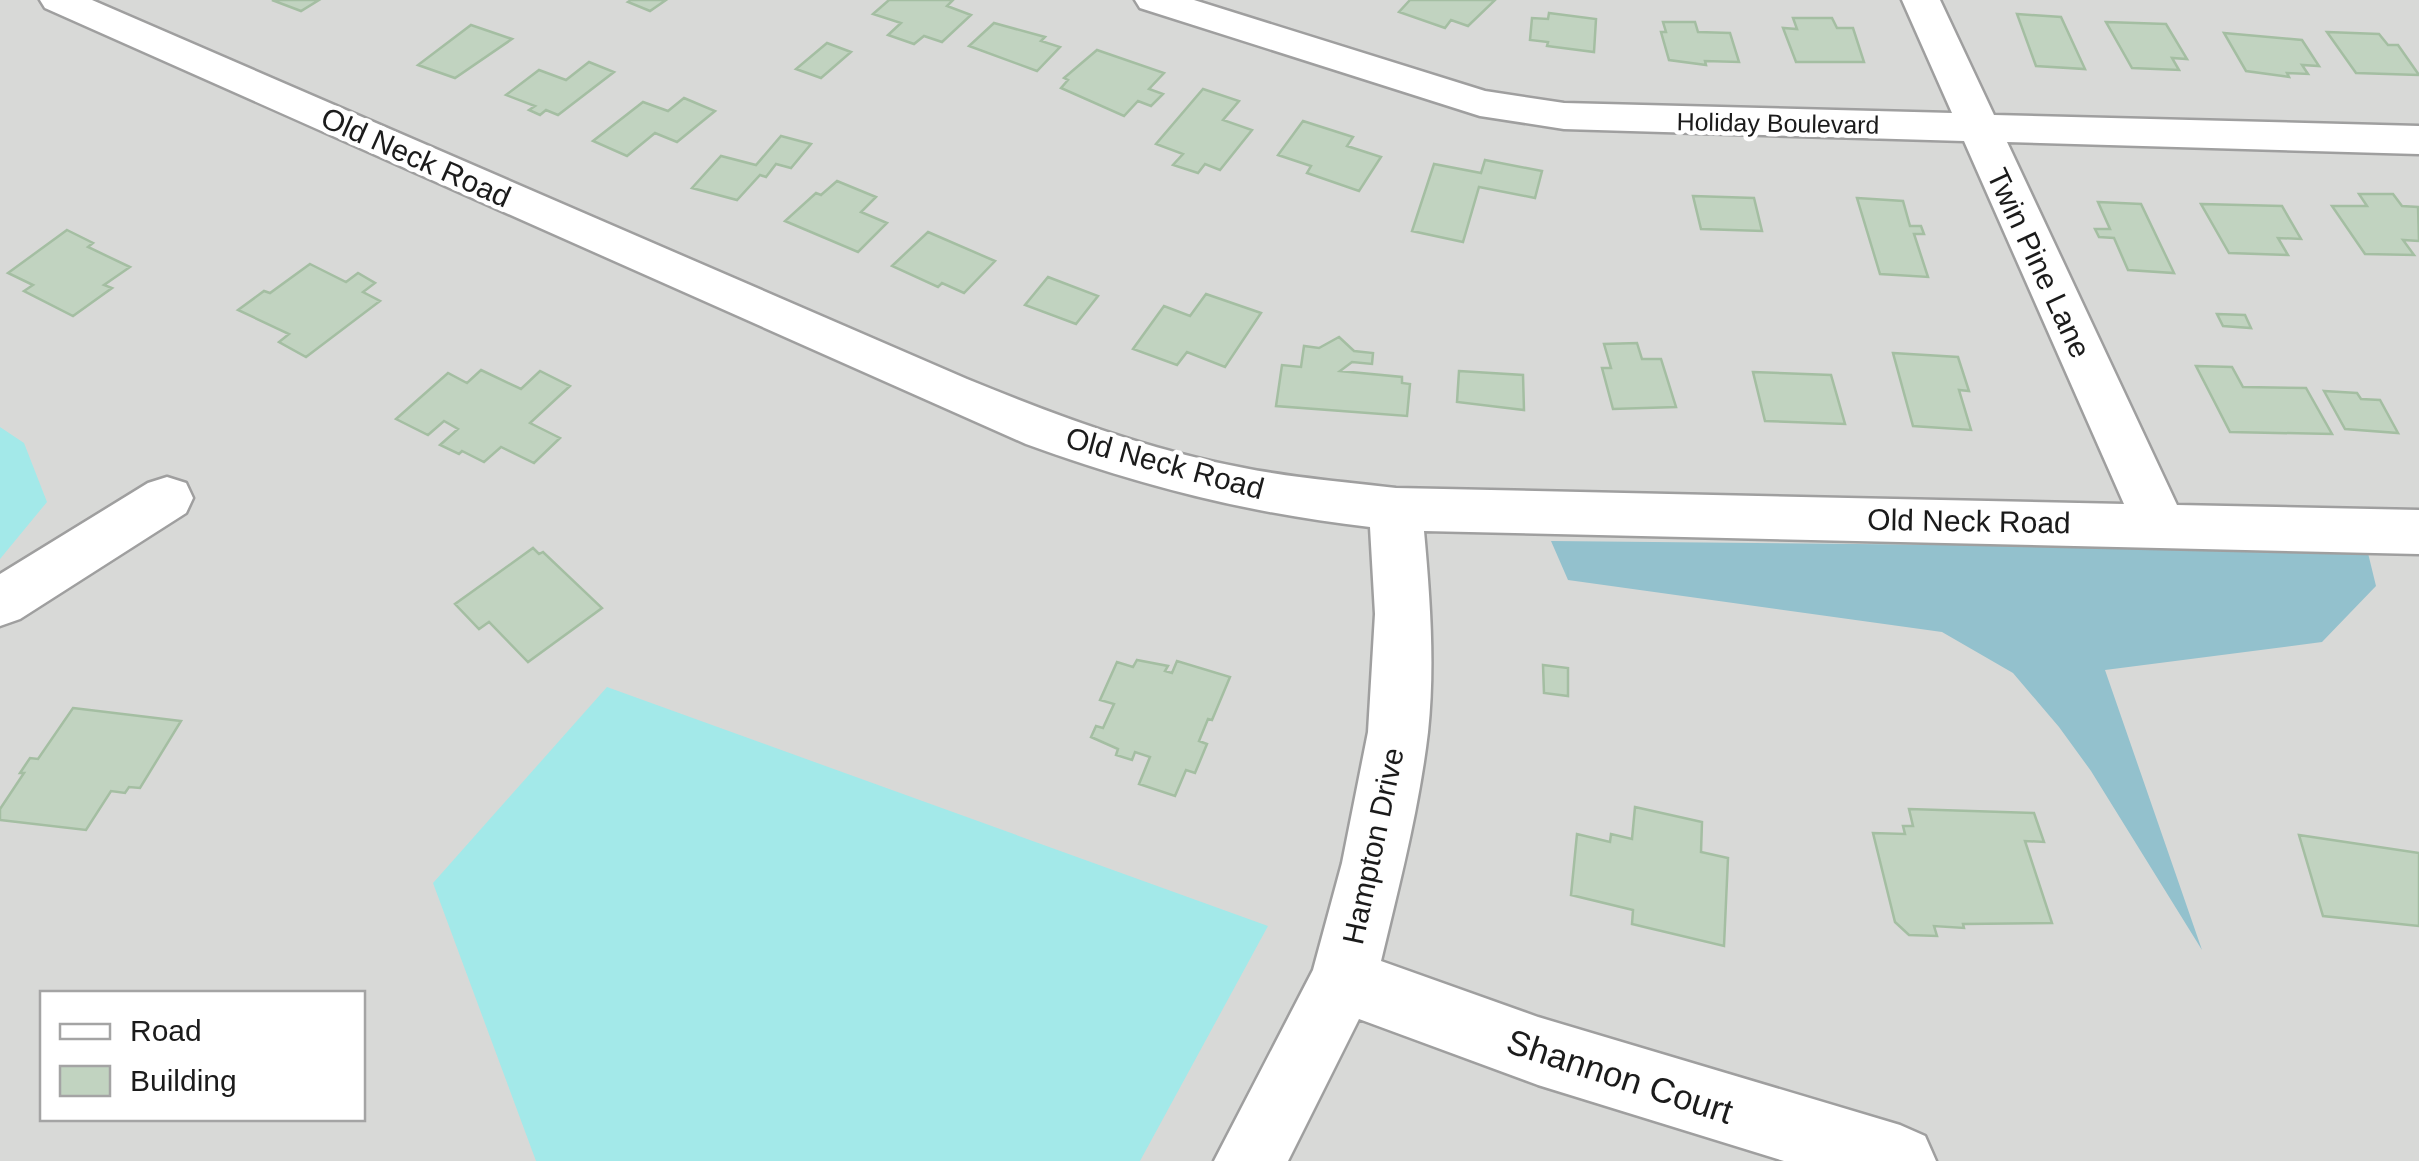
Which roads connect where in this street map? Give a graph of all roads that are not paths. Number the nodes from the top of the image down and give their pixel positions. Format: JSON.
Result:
{"nodes":[{"id":1,"x":59,"y":0,"type":"edge"},
{"id":2,"x":1154,"y":0,"type":"edge"},
{"id":3,"x":1921,"y":0,"type":"edge"},
{"id":4,"x":1976,"y":126,"type":"junction"},
{"id":5,"x":2419,"y":140,"type":"edge"},
{"id":6,"x":167,"y":498,"type":"dead end"},
{"id":7,"x":1396,"y":509,"type":"junction"},
{"id":8,"x":2160,"y":525,"type":"junction"},
{"id":9,"x":2419,"y":532,"type":"edge"},
{"id":10,"x":0,"y":603,"type":"edge"},
{"id":11,"x":1343,"y":980,"type":"junction"},
{"id":12,"x":1250,"y":1161,"type":"edge"},
{"id":13,"x":1900,"y":1161,"type":"edge"}],
"edges":[{"from":1,"to":7,"type":"street","name":"Old Neck Road"},
{"from":2,"to":4,"type":"street","name":"Holiday Boulevard"},
{"from":3,"to":4,"type":"street","name":"Twin Pine Lane"},
{"from":4,"to":5,"type":"street","name":"Holiday Boulevard"},
{"from":4,"to":8,"type":"street","name":"Twin Pine Lane"},
{"from":6,"to":10,"type":"street"},
{"from":7,"to":8,"type":"street","name":"Old Neck Road"},
{"from":7,"to":11,"type":"street","name":"Hampton Drive"},
{"from":8,"to":9,"type":"street","name":"Old Neck Road"},
{"from":11,"to":12,"type":"street","name":"Hampton Drive"},
{"from":11,"to":13,"type":"street","name":"Shannon Court"}]}
